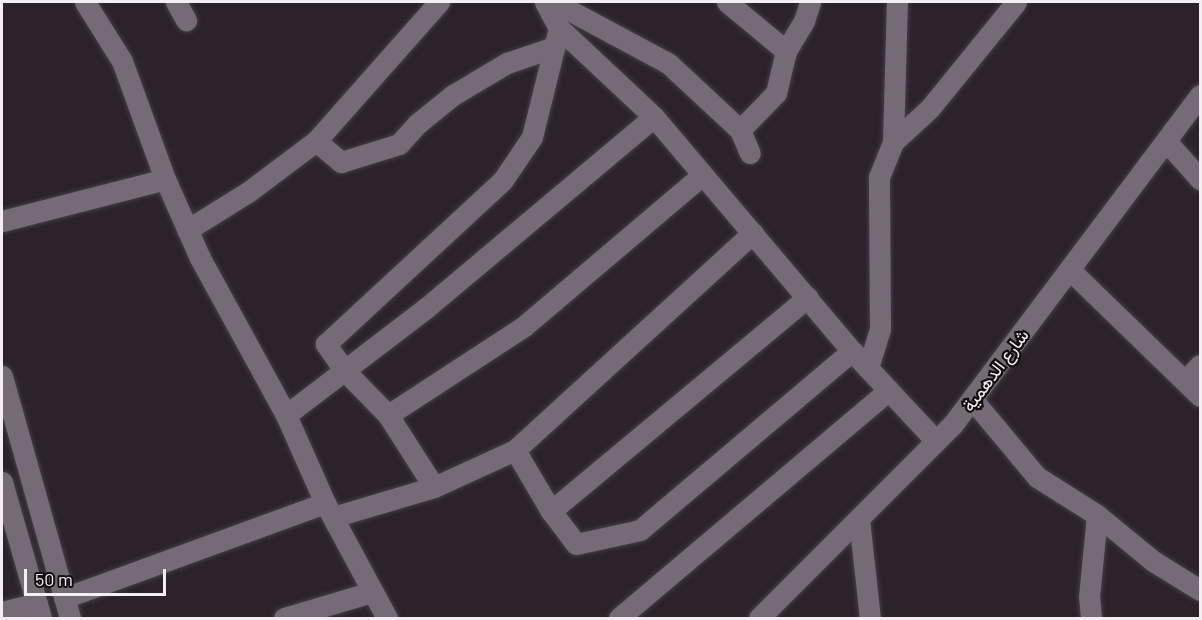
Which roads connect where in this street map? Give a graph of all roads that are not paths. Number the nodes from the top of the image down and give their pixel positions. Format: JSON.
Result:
{"nodes":[{"id":1,"x":86,"y":2,"type":"edge"},
{"id":2,"x":439,"y":2,"type":"edge"},
{"id":3,"x":545,"y":2,"type":"edge"},
{"id":4,"x":554,"y":2,"type":"edge"},
{"id":5,"x":727,"y":2,"type":"edge"},
{"id":6,"x":810,"y":2,"type":"edge"},
{"id":7,"x":897,"y":2,"type":"edge"},
{"id":8,"x":1016,"y":2,"type":"edge"},
{"id":9,"x":557,"y":37,"type":"junction"},
{"id":10,"x":786,"y":51,"type":"junction"},
{"id":11,"x":1200,"y":94,"type":"edge"},
{"id":12,"x":654,"y":117,"type":"junction"},
{"id":13,"x":740,"y":130,"type":"junction"},
{"id":14,"x":316,"y":141,"type":"junction"},
{"id":15,"x":893,"y":142,"type":"junction"},
{"id":16,"x":1167,"y":142,"type":"junction"},
{"id":17,"x":750,"y":153,"type":"dead end"},
{"id":18,"x":702,"y":175,"type":"junction"},
{"id":19,"x":1200,"y":178,"type":"edge"},
{"id":20,"x":165,"y":179,"type":"junction"},
{"id":21,"x":2,"y":221,"type":"edge"},
{"id":22,"x":187,"y":230,"type":"junction"},
{"id":23,"x":753,"y":233,"type":"junction"},
{"id":24,"x":1071,"y":271,"type":"junction"},
{"id":25,"x":807,"y":297,"type":"junction"},
{"id":26,"x":852,"y":351,"type":"junction"},
{"id":27,"x":1200,"y":365,"type":"edge"},
{"id":28,"x":868,"y":368,"type":"junction"},
{"id":29,"x":344,"y":370,"type":"junction"},
{"id":30,"x":2,"y":376,"type":"edge"},
{"id":31,"x":1185,"y":381,"type":"junction"},
{"id":32,"x":889,"y":390,"type":"junction"},
{"id":33,"x":1200,"y":396,"type":"edge"},
{"id":34,"x":972,"y":399,"type":"junction"},
{"id":35,"x":286,"y":415,"type":"junction"},
{"id":36,"x":388,"y":415,"type":"junction"},
{"id":37,"x":936,"y":441,"type":"junction"},
{"id":38,"x":514,"y":450,"type":"junction"},
{"id":39,"x":2,"y":482,"type":"edge"},
{"id":40,"x":434,"y":487,"type":"junction"},
{"id":41,"x":329,"y":510,"type":"junction"},
{"id":42,"x":6,"y":511,"type":"edge"},
{"id":43,"x":551,"y":512,"type":"junction"},
{"id":44,"x":1097,"y":515,"type":"junction"},
{"id":45,"x":859,"y":519,"type":"junction"},
{"id":46,"x":1200,"y":590,"type":"edge"},
{"id":47,"x":372,"y":592,"type":"junction"},
{"id":48,"x":64,"y":598,"type":"junction"},
{"id":49,"x":39,"y":611,"type":"edge"},
{"id":50,"x":2,"y":612,"type":"edge"},
{"id":51,"x":70,"y":618,"type":"edge"},
{"id":52,"x":284,"y":618,"type":"edge"},
{"id":53,"x":387,"y":618,"type":"edge"},
{"id":54,"x":619,"y":618,"type":"edge"},
{"id":55,"x":759,"y":618,"type":"edge"},
{"id":56,"x":870,"y":618,"type":"edge"},
{"id":57,"x":1091,"y":618,"type":"edge"}],
"edges":[{"from":1,"to":20,"type":"street"},
{"from":2,"to":14,"type":"street"},
{"from":3,"to":9,"type":"street"},
{"from":4,"to":13,"type":"street"},
{"from":5,"to":10,"type":"street"},
{"from":6,"to":10,"type":"street"},
{"from":7,"to":15,"type":"street"},
{"from":8,"to":15,"type":"street"},
{"from":9,"to":12,"type":"street"},
{"from":9,"to":14,"type":"street"},
{"from":9,"to":29,"type":"street"},
{"from":10,"to":13,"type":"street"},
{"from":11,"to":16,"type":"street","name":"شارع الدهمية"},
{"from":12,"to":18,"type":"street"},
{"from":12,"to":29,"type":"street"},
{"from":13,"to":17,"type":"street"},
{"from":14,"to":22,"type":"street"},
{"from":15,"to":28,"type":"street"},
{"from":16,"to":19,"type":"street"},
{"from":16,"to":24,"type":"street","name":"شارع الدهمية"},
{"from":18,"to":23,"type":"street"},
{"from":18,"to":36,"type":"street"},
{"from":20,"to":21,"type":"street"},
{"from":20,"to":22,"type":"street"},
{"from":22,"to":35,"type":"street"},
{"from":23,"to":25,"type":"street"},
{"from":23,"to":38,"type":"street"},
{"from":24,"to":31,"type":"street"},
{"from":24,"to":34,"type":"street","name":"شارع الدهمية"},
{"from":25,"to":26,"type":"street"},
{"from":25,"to":43,"type":"street"},
{"from":26,"to":28,"type":"street"},
{"from":26,"to":43,"type":"street"},
{"from":27,"to":31,"type":"street"},
{"from":28,"to":32,"type":"street"},
{"from":29,"to":35,"type":"street"},
{"from":29,"to":36,"type":"street"},
{"from":30,"to":48,"type":"street"},
{"from":31,"to":33,"type":"street"},
{"from":32,"to":37,"type":"street"},
{"from":32,"to":54,"type":"street"},
{"from":34,"to":37,"type":"street","name":"شارع الدهمية"},
{"from":34,"to":44,"type":"street"},
{"from":35,"to":41,"type":"street"},
{"from":36,"to":40,"type":"street"},
{"from":37,"to":45,"type":"street","name":"شارع الدهمية"},
{"from":38,"to":40,"type":"street"},
{"from":38,"to":43,"type":"street"},
{"from":39,"to":42,"type":"street"},
{"from":40,"to":41,"type":"street"},
{"from":41,"to":47,"type":"street"},
{"from":41,"to":48,"type":"street"},
{"from":42,"to":49,"type":"street"},
{"from":44,"to":46,"type":"street"},
{"from":44,"to":57,"type":"street"},
{"from":45,"to":55,"type":"street","name":"شارع الدهمية"},
{"from":45,"to":56,"type":"street"},
{"from":47,"to":52,"type":"street"},
{"from":47,"to":53,"type":"street"},
{"from":48,"to":51,"type":"street"},
{"from":49,"to":50,"type":"street"}]}
